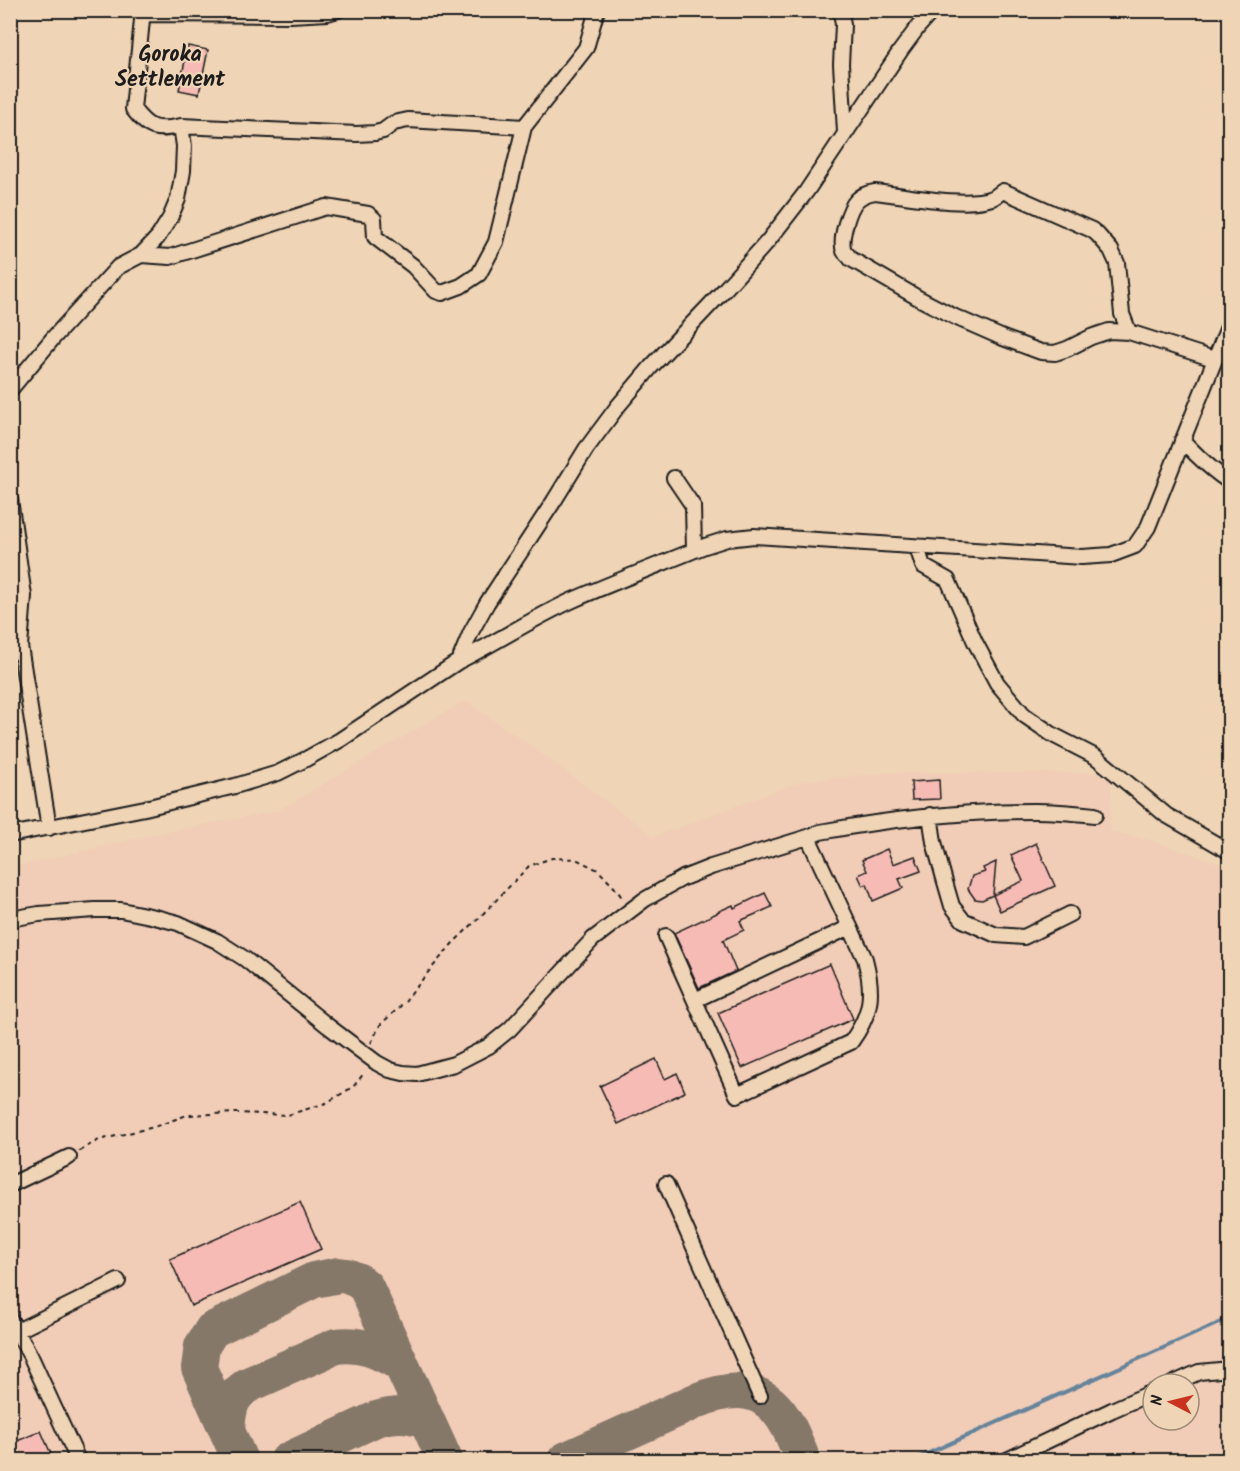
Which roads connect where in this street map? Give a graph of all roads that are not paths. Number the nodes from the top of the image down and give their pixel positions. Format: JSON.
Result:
{"nodes":[{"id":1,"x":339,"y":10,"type":"edge"},
{"id":2,"x":597,"y":10,"type":"edge"},
{"id":3,"x":841,"y":10,"type":"edge"},
{"id":4,"x":933,"y":10,"type":"edge"},
{"id":5,"x":143,"y":12,"type":"edge"},
{"id":6,"x":181,"y":126,"type":"junction"},
{"id":7,"x":524,"y":127,"type":"junction"},
{"id":8,"x":845,"y":132,"type":"junction"},
{"id":9,"x":141,"y":255,"type":"junction"},
{"id":10,"x":1230,"y":322,"type":"edge"},
{"id":11,"x":1129,"y":332,"type":"junction"},
{"id":12,"x":1214,"y":359,"type":"junction"},
{"id":13,"x":10,"y":390,"type":"edge"},
{"id":14,"x":1182,"y":440,"type":"junction"},
{"id":15,"x":674,"y":478,"type":"dead end"},
{"id":16,"x":1230,"y":482,"type":"edge"},
{"id":17,"x":10,"y":499,"type":"edge"},
{"id":18,"x":917,"y":547,"type":"junction"},
{"id":19,"x":694,"y":550,"type":"junction"},
{"id":20,"x":459,"y":660,"type":"junction"},
{"id":21,"x":930,"y":815,"type":"junction"},
{"id":22,"x":1095,"y":815,"type":"dead end"},
{"id":23,"x":49,"y":828,"type":"junction"},
{"id":24,"x":10,"y":835,"type":"edge"},
{"id":25,"x":808,"y":837,"type":"junction"},
{"id":26,"x":1230,"y":852,"type":"edge"},
{"id":27,"x":1070,"y":914,"type":"dead end"},
{"id":28,"x":10,"y":919,"type":"edge"},
{"id":29,"x":850,"y":927,"type":"junction"},
{"id":30,"x":666,"y":936,"type":"dead end"},
{"id":31,"x":695,"y":1000,"type":"junction"},
{"id":32,"x":69,"y":1157,"type":"road end"},
{"id":33,"x":666,"y":1184,"type":"dead end"},
{"id":34,"x":10,"y":1185,"type":"edge"},
{"id":35,"x":118,"y":1281,"type":"dead end"},
{"id":36,"x":10,"y":1319,"type":"edge"},
{"id":37,"x":17,"y":1331,"type":"junction"},
{"id":38,"x":1230,"y":1369,"type":"edge"},
{"id":39,"x":1198,"y":1372,"type":"edge"},
{"id":40,"x":760,"y":1396,"type":"dead end"},
{"id":41,"x":1141,"y":1397,"type":"edge"},
{"id":42,"x":78,"y":1461,"type":"edge"},
{"id":43,"x":1007,"y":1461,"type":"edge"}],
"edges":[{"from":1,"to":5,"type":"street"},
{"from":2,"to":7,"type":"street"},
{"from":3,"to":8,"type":"street"},
{"from":4,"to":8,"type":"street"},
{"from":5,"to":6,"type":"street"},
{"from":6,"to":7,"type":"street"},
{"from":6,"to":9,"type":"street"},
{"from":7,"to":9,"type":"street"},
{"from":8,"to":20,"type":"street"},
{"from":9,"to":13,"type":"street"},
{"from":10,"to":12,"type":"street"},
{"from":11,"to":11,"type":"street"},
{"from":11,"to":12,"type":"street"},
{"from":12,"to":14,"type":"street"},
{"from":14,"to":16,"type":"street"},
{"from":14,"to":18,"type":"street"},
{"from":15,"to":19,"type":"street"},
{"from":17,"to":23,"type":"street"},
{"from":18,"to":19,"type":"street"},
{"from":18,"to":26,"type":"street"},
{"from":19,"to":20,"type":"street"},
{"from":20,"to":23,"type":"street"},
{"from":21,"to":22,"type":"street"},
{"from":21,"to":25,"type":"street"},
{"from":21,"to":27,"type":"street"},
{"from":23,"to":24,"type":"street"},
{"from":25,"to":28,"type":"street"},
{"from":25,"to":29,"type":"street"},
{"from":29,"to":31,"type":"street"},
{"from":29,"to":31,"type":"street"},
{"from":30,"to":31,"type":"street"},
{"from":32,"to":34,"type":"street"},
{"from":33,"to":40,"type":"street"},
{"from":35,"to":37,"type":"street"},
{"from":36,"to":37,"type":"street"},
{"from":37,"to":42,"type":"street"},
{"from":38,"to":39,"type":"street"},
{"from":41,"to":43,"type":"street"}]}
